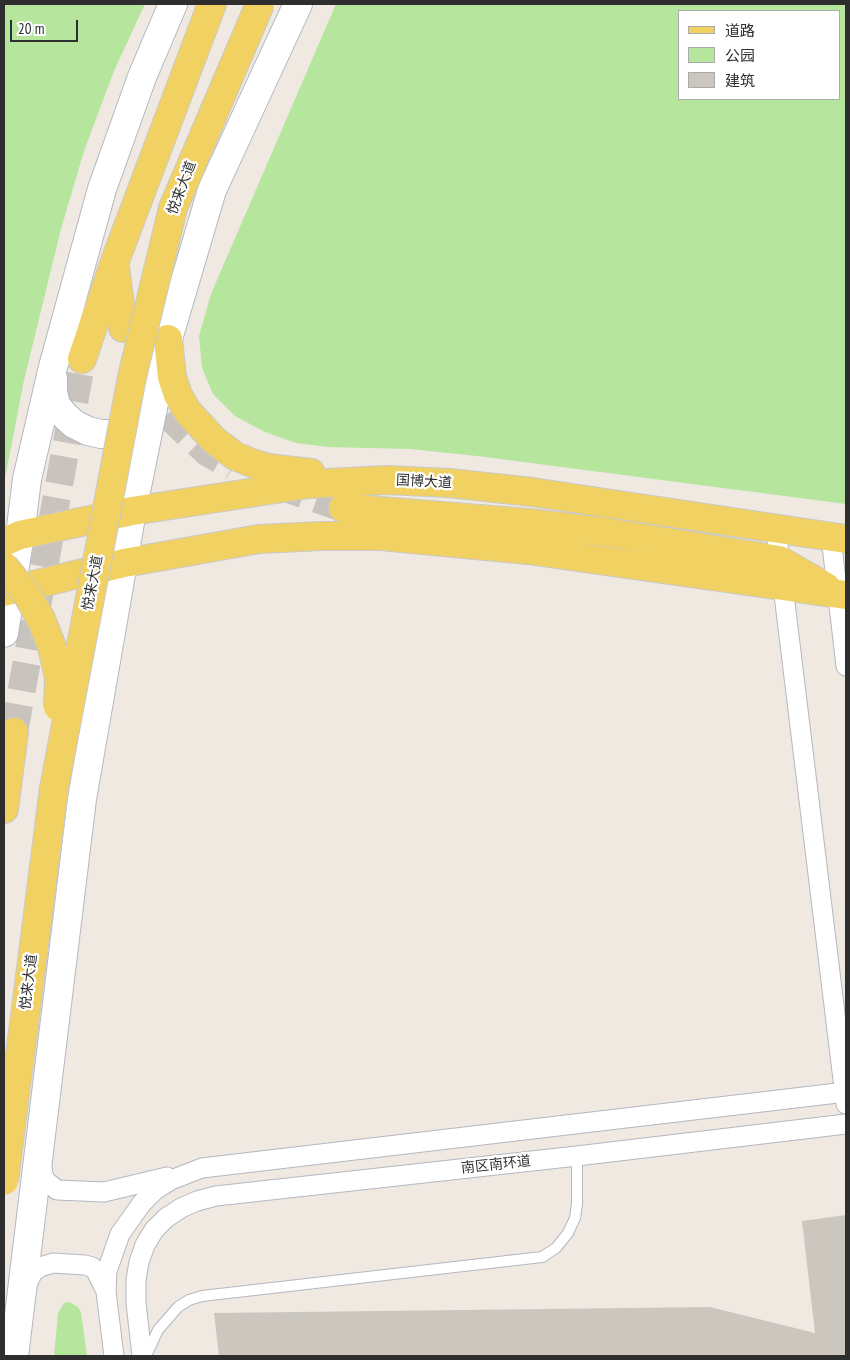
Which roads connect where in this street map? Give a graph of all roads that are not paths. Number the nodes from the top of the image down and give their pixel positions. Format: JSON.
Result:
{"nodes":[{"id":1,"x":174,"y":4,"type":"edge"},
{"id":2,"x":212,"y":4,"type":"edge"},
{"id":3,"x":260,"y":4,"type":"edge"},
{"id":4,"x":298,"y":4,"type":"edge"},
{"id":5,"x":115,"y":260,"type":"junction"},
{"id":6,"x":123,"y":328,"type":"dead end"},
{"id":7,"x":168,"y":339,"type":"junction"},
{"id":8,"x":82,"y":359,"type":"tunnel mouth"},
{"id":9,"x":53,"y":367,"type":"junction"},
{"id":10,"x":155,"y":398,"type":"junction"},
{"id":11,"x":387,"y":480,"type":"junction"},
{"id":12,"x":343,"y":508,"type":"tunnel mouth"},
{"id":13,"x":132,"y":511,"type":"junction"},
{"id":14,"x":776,"y":529,"type":"junction"},
{"id":15,"x":838,"y":538,"type":"edge"},
{"id":16,"x":12,"y":539,"type":"edge"},
{"id":17,"x":124,"y":563,"type":"junction"},
{"id":18,"x":781,"y":573,"type":"junction"},
{"id":19,"x":6,"y":583,"type":"edge"},
{"id":20,"x":842,"y":595,"type":"edge"},
{"id":21,"x":4,"y":633,"type":"edge"},
{"id":22,"x":846,"y":666,"type":"edge"},
{"id":23,"x":14,"y":732,"type":"tunnel mouth"},
{"id":24,"x":54,"y":788,"type":"junction"},
{"id":25,"x":4,"y":810,"type":"edge"},
{"id":26,"x":846,"y":1096,"type":"edge"},
{"id":27,"x":846,"y":1124,"type":"edge"},
{"id":28,"x":39,"y":1152,"type":"junction"},
{"id":29,"x":577,"y":1156,"type":"junction"},
{"id":30,"x":202,"y":1168,"type":"junction"},
{"id":31,"x":4,"y":1181,"type":"edge"},
{"id":32,"x":106,"y":1292,"type":"junction"},
{"id":33,"x":22,"y":1296,"type":"junction"},
{"id":34,"x":14,"y":1356,"type":"edge"},
{"id":35,"x":114,"y":1356,"type":"edge"},
{"id":36,"x":144,"y":1356,"type":"edge"}],
"edges":[{"from":1,"to":9,"type":"street"},
{"from":2,"to":5,"type":"main road"},
{"from":3,"to":24,"type":"main road","name":"悦来大道","bridge":true},
{"from":4,"to":7,"type":"street"},
{"from":5,"to":6,"type":"main road"},
{"from":5,"to":8,"type":"main road"},
{"from":7,"to":10,"type":"street"},
{"from":7,"to":11,"type":"main road"},
{"from":9,"to":10,"type":"street"},
{"from":9,"to":16,"type":"street"},
{"from":10,"to":13,"type":"street"},
{"from":11,"to":13,"type":"main road","name":"国博大道"},
{"from":11,"to":14,"type":"main road","name":"国博大道"},
{"from":12,"to":18,"type":"main road"},
{"from":13,"to":16,"type":"main road","name":"国博大道"},
{"from":13,"to":17,"type":"street"},
{"from":14,"to":15,"type":"main road","name":"国博大道"},
{"from":14,"to":18,"type":"street"},
{"from":15,"to":20,"type":"street"},
{"from":16,"to":19,"type":"street"},
{"from":17,"to":18,"type":"main road"},
{"from":17,"to":19,"type":"main road"},
{"from":17,"to":28,"type":"street"},
{"from":18,"to":20,"type":"main road"},
{"from":18,"to":26,"type":"street"},
{"from":19,"to":21,"type":"street"},
{"from":19,"to":24,"type":"main road","bridge":true},
{"from":20,"to":22,"type":"street"},
{"from":23,"to":25,"type":"main road"},
{"from":24,"to":31,"type":"main road","name":"悦来大道","bridge":true},
{"from":26,"to":30,"type":"street"},
{"from":27,"to":29,"type":"street","name":"南区南环道"},
{"from":28,"to":30,"type":"street"},
{"from":28,"to":33,"type":"street"},
{"from":29,"to":36,"type":"lane"},
{"from":29,"to":36,"type":"street","name":"南区南环道"},
{"from":30,"to":32,"type":"street"},
{"from":32,"to":33,"type":"street"},
{"from":32,"to":35,"type":"street"},
{"from":33,"to":34,"type":"street"}]}
